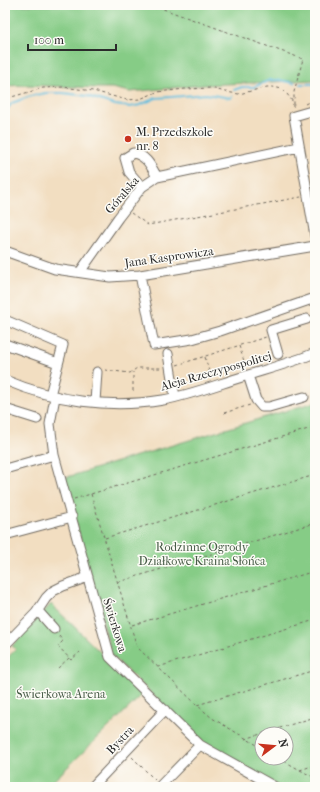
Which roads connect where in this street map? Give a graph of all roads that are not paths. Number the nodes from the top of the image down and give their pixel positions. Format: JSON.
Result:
{"nodes":[{"id":1,"x":315,"y":110,"type":"edge"},
{"id":2,"x":299,"y":147,"type":"junction"},
{"id":3,"x":157,"y":177,"type":"junction"},
{"id":4,"x":142,"y":187,"type":"junction"},
{"id":5,"x":315,"y":236,"type":"edge"},
{"id":6,"x":315,"y":246,"type":"edge"},
{"id":7,"x":5,"y":251,"type":"edge"},
{"id":8,"x":80,"y":272,"type":"junction"},
{"id":9,"x":140,"y":275,"type":"junction"},
{"id":10,"x":315,"y":298,"type":"edge"},
{"id":11,"x":307,"y":319,"type":"dead end"},
{"id":12,"x":5,"y":320,"type":"edge"},
{"id":13,"x":5,"y":344,"type":"edge"},
{"id":14,"x":315,"y":353,"type":"edge"},
{"id":15,"x":168,"y":354,"type":"dead end"},
{"id":16,"x":278,"y":354,"type":"dead end"},
{"id":17,"x":58,"y":363,"type":"junction"},
{"id":18,"x":97,"y":372,"type":"road end"},
{"id":19,"x":248,"y":376,"type":"junction"},
{"id":20,"x":5,"y":380,"type":"edge"},
{"id":21,"x":52,"y":396,"type":"junction"},
{"id":22,"x":175,"y":397,"type":"junction"},
{"id":23,"x":304,"y":397,"type":"dead end"},
{"id":24,"x":95,"y":402,"type":"junction"},
{"id":25,"x":5,"y":409,"type":"edge"},
{"id":26,"x":37,"y":419,"type":"dead end"},
{"id":27,"x":54,"y":455,"type":"junction"},
{"id":28,"x":5,"y":469,"type":"edge"},
{"id":29,"x":72,"y":518,"type":"junction"},
{"id":30,"x":5,"y":535,"type":"edge"},
{"id":31,"x":88,"y":577,"type":"junction"},
{"id":32,"x":38,"y":611,"type":"junction"},
{"id":33,"x":54,"y":628,"type":"dead end"},
{"id":34,"x":5,"y":645,"type":"edge"},
{"id":35,"x":165,"y":710,"type":"junction"},
{"id":36,"x":200,"y":745,"type":"junction"},
{"id":37,"x":162,"y":786,"type":"edge"},
{"id":38,"x":92,"y":787,"type":"edge"},
{"id":39,"x":275,"y":787,"type":"edge"}],
"edges":[{"from":1,"to":2,"type":"street"},
{"from":2,"to":3,"type":"street","name":"Góralska"},
{"from":2,"to":5,"type":"street"},
{"from":3,"to":4,"type":"street","name":"Góralska"},
{"from":3,"to":4,"type":"street"},
{"from":4,"to":8,"type":"street","name":"Góralska"},
{"from":6,"to":9,"type":"street","name":"Jana Kasprowicza"},
{"from":7,"to":8,"type":"street","name":"Jana Kasprowicza"},
{"from":8,"to":9,"type":"street","name":"Jana Kasprowicza"},
{"from":9,"to":10,"type":"street"},
{"from":11,"to":16,"type":"street"},
{"from":12,"to":17,"type":"street","name":"Świerkowa"},
{"from":13,"to":17,"type":"street"},
{"from":14,"to":19,"type":"street","name":"Aleja Rzeczypospolitej"},
{"from":15,"to":22,"type":"street"},
{"from":17,"to":21,"type":"street","name":"Świerkowa"},
{"from":18,"to":24,"type":"street"},
{"from":19,"to":22,"type":"street","name":"Aleja Rzeczypospolitej"},
{"from":19,"to":23,"type":"street"},
{"from":20,"to":21,"type":"street","name":"Aleja Rzeczypospolitej"},
{"from":21,"to":24,"type":"street","name":"Aleja Rzeczypospolitej"},
{"from":21,"to":27,"type":"street","name":"Świerkowa"},
{"from":22,"to":24,"type":"street","name":"Aleja Rzeczypospolitej"},
{"from":25,"to":26,"type":"street"},
{"from":27,"to":28,"type":"street"},
{"from":27,"to":29,"type":"street","name":"Świerkowa"},
{"from":29,"to":30,"type":"street"},
{"from":29,"to":31,"type":"street","name":"Świerkowa"},
{"from":31,"to":32,"type":"street"},
{"from":31,"to":35,"type":"street","name":"Świerkowa"},
{"from":32,"to":33,"type":"street"},
{"from":32,"to":34,"type":"street"},
{"from":35,"to":36,"type":"street","name":"Świerkowa"},
{"from":35,"to":38,"type":"street","name":"Bystra"},
{"from":36,"to":37,"type":"street"},
{"from":36,"to":39,"type":"street","name":"Świerkowa"}]}
